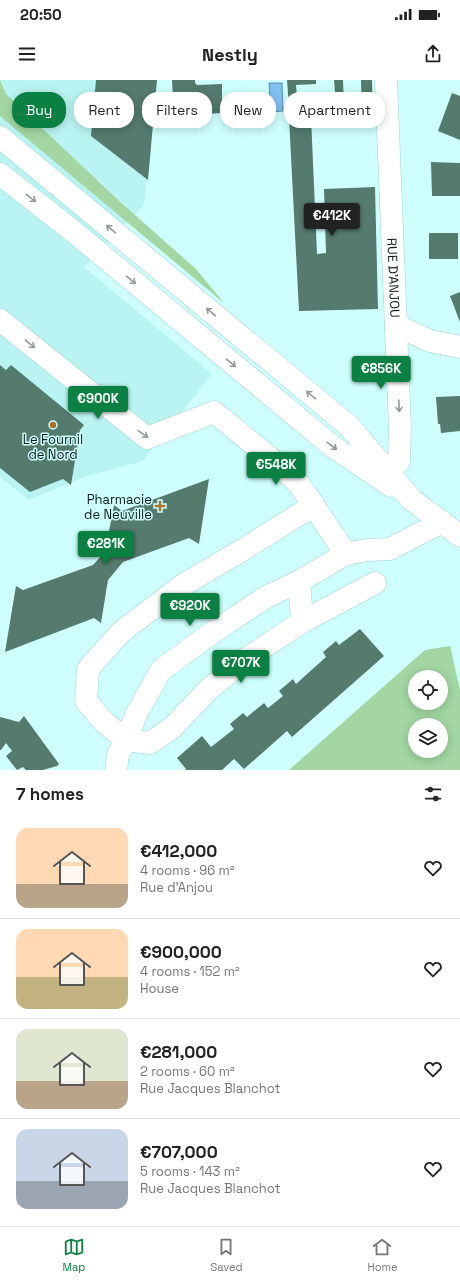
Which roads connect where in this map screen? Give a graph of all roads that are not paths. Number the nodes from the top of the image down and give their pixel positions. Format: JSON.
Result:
{"nodes":[{"id":1,"x":386,"y":80,"type":"edge"},
{"id":2,"x":0,"y":137,"type":"edge"},
{"id":3,"x":0,"y":174,"type":"edge"},
{"id":4,"x":0,"y":320,"type":"edge"},
{"id":5,"x":396,"y":325,"type":"junction"},
{"id":6,"x":460,"y":347,"type":"edge"},
{"id":7,"x":388,"y":471,"type":"junction"},
{"id":8,"x":412,"y":500,"type":"junction"},
{"id":9,"x":314,"y":505,"type":"junction"},
{"id":10,"x":442,"y":522,"type":"junction"},
{"id":11,"x":460,"y":536,"type":"edge"},
{"id":12,"x":346,"y":554,"type":"junction"},
{"id":13,"x":298,"y":582,"type":"junction"},
{"id":14,"x":375,"y":583,"type":"dead end"},
{"id":15,"x":302,"y":622,"type":"junction"},
{"id":16,"x":126,"y":740,"type":"junction"},
{"id":17,"x":116,"y":770,"type":"edge"}],
"edges":[{"from":1,"to":5,"type":"street","name":"RUE D'ANJOU"},
{"from":7,"to":2,"type":"street","one_way":true},
{"from":3,"to":8,"type":"street","one_way":true},
{"from":4,"to":9,"type":"street","one_way":true},
{"from":5,"to":6,"type":"street"},
{"from":5,"to":7,"type":"street","name":"RUE D'ANJOU","one_way":true},
{"from":7,"to":8,"type":"street"},
{"from":8,"to":10,"type":"street"},
{"from":9,"to":12,"type":"street"},
{"from":9,"to":16,"type":"street"},
{"from":10,"to":11,"type":"street"},
{"from":10,"to":12,"type":"street"},
{"from":12,"to":13,"type":"street"},
{"from":13,"to":15,"type":"street"},
{"from":13,"to":16,"type":"street"},
{"from":14,"to":15,"type":"street"},
{"from":15,"to":16,"type":"street"},
{"from":16,"to":17,"type":"street"}]}
